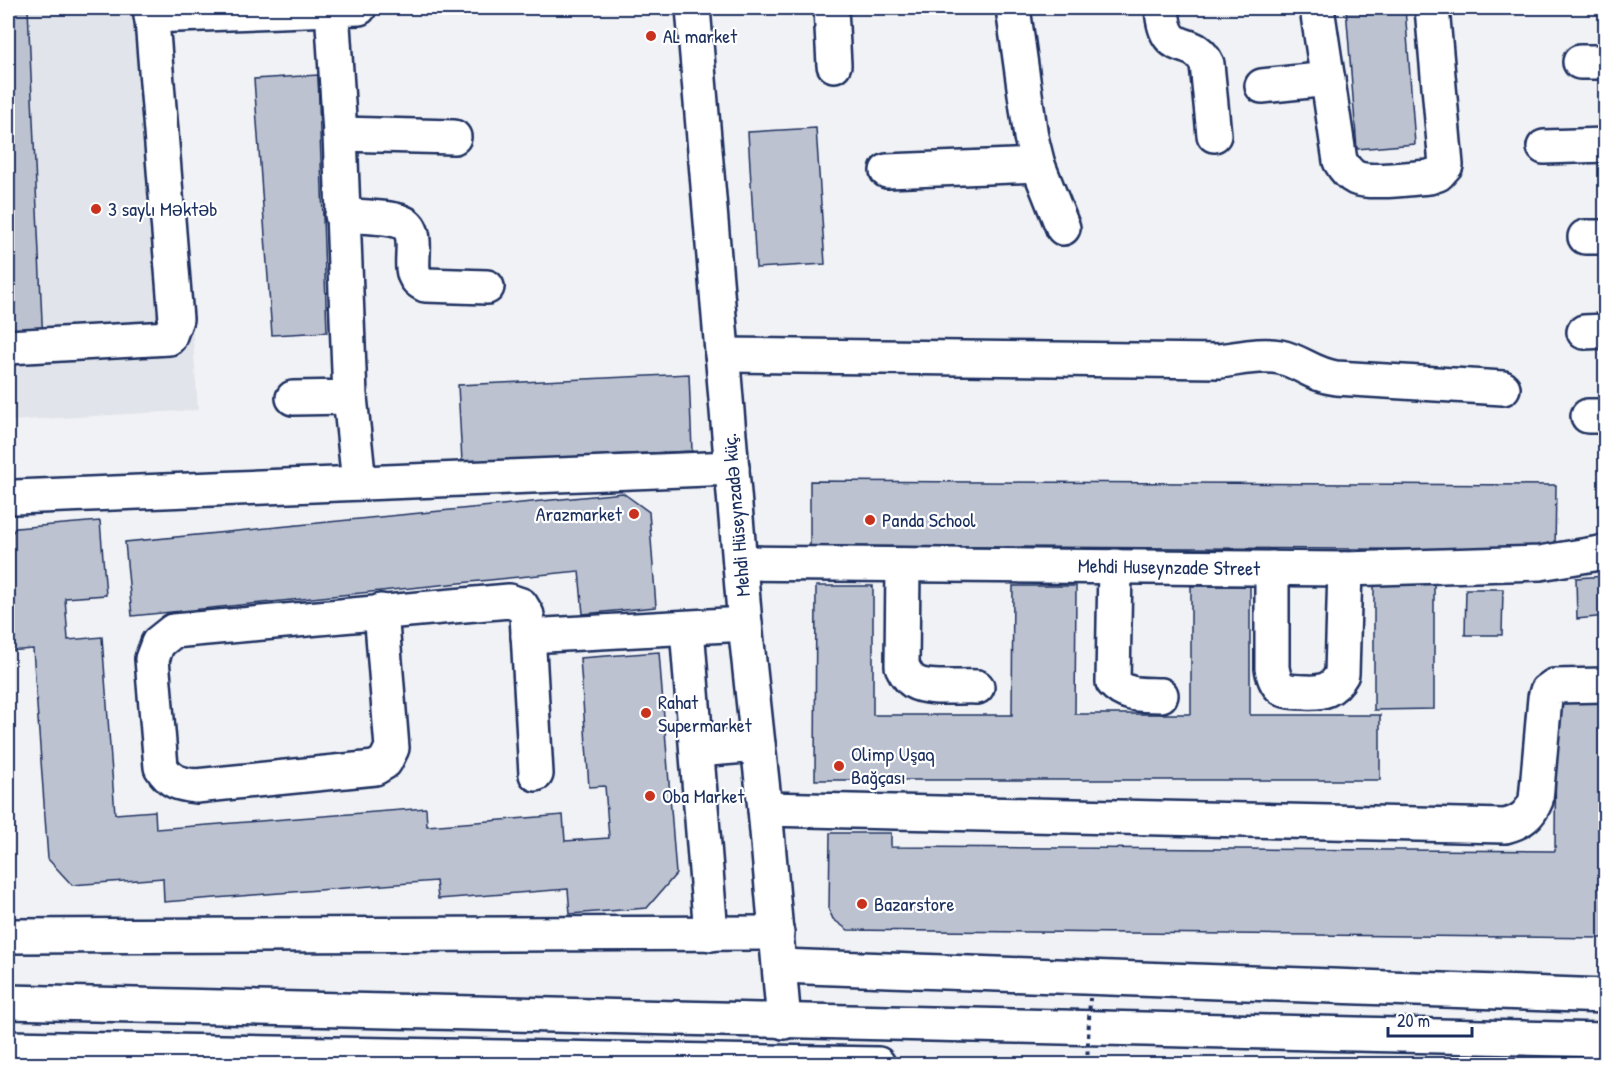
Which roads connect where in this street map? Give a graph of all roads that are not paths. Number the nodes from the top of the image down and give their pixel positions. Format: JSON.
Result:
{"nodes":[{"id":1,"x":351,"y":8,"type":"edge"},
{"id":2,"x":693,"y":8,"type":"edge"},
{"id":3,"x":831,"y":8,"type":"edge"},
{"id":4,"x":1013,"y":8,"type":"edge"},
{"id":5,"x":1161,"y":8,"type":"edge"},
{"id":6,"x":1317,"y":8,"type":"edge"},
{"id":7,"x":1432,"y":8,"type":"edge"},
{"id":8,"x":151,"y":12,"type":"edge"},
{"id":9,"x":834,"y":65,"type":"dead end"},
{"id":10,"x":1328,"y":79,"type":"junction"},
{"id":11,"x":1262,"y":86,"type":"dead end"},
{"id":12,"x":340,"y":134,"type":"junction"},
{"id":13,"x":1214,"y":135,"type":"dead end"},
{"id":14,"x":454,"y":137,"type":"dead end"},
{"id":15,"x":1605,"y":145,"type":"edge"},
{"id":16,"x":1544,"y":147,"type":"dead end"},
{"id":17,"x":1038,"y":165,"type":"junction"},
{"id":18,"x":887,"y":171,"type":"dead end"},
{"id":19,"x":342,"y":215,"type":"junction"},
{"id":20,"x":1063,"y":228,"type":"dead end"},
{"id":21,"x":487,"y":287,"type":"dead end"},
{"id":22,"x":8,"y":348,"type":"edge"},
{"id":23,"x":722,"y":355,"type":"junction"},
{"id":24,"x":1503,"y":388,"type":"dead end"},
{"id":25,"x":350,"y":397,"type":"junction"},
{"id":26,"x":293,"y":398,"type":"dead end"},
{"id":27,"x":732,"y":468,"type":"junction"},
{"id":28,"x":359,"y":483,"type":"junction"},
{"id":29,"x":15,"y":497,"type":"dead end"},
{"id":30,"x":1601,"y":552,"type":"edge"},
{"id":31,"x":740,"y":563,"type":"junction"},
{"id":32,"x":903,"y":565,"type":"junction"},
{"id":33,"x":1115,"y":566,"type":"junction"},
{"id":34,"x":1272,"y":568,"type":"junction"},
{"id":35,"x":1346,"y":569,"type":"junction"},
{"id":36,"x":381,"y":611,"type":"junction"},
{"id":37,"x":746,"y":624,"type":"junction"},
{"id":38,"x":687,"y":627,"type":"junction"},
{"id":39,"x":528,"y":636,"type":"junction"},
{"id":40,"x":1605,"y":685,"type":"edge"},
{"id":41,"x":978,"y":687,"type":"dead end"},
{"id":42,"x":1161,"y":695,"type":"dead end"},
{"id":43,"x":758,"y":745,"type":"junction"},
{"id":44,"x":697,"y":750,"type":"junction"},
{"id":45,"x":536,"y":774,"type":"dead end"},
{"id":46,"x":765,"y":809,"type":"junction"},
{"id":47,"x":777,"y":933,"type":"junction"},
{"id":48,"x":711,"y":934,"type":"junction"},
{"id":49,"x":8,"y":936,"type":"edge"},
{"id":50,"x":780,"y":966,"type":"junction"},
{"id":51,"x":1605,"y":996,"type":"edge"},
{"id":52,"x":8,"y":1002,"type":"edge"},
{"id":53,"x":784,"y":1022,"type":"junction"},
{"id":54,"x":1605,"y":1040,"type":"edge"},
{"id":55,"x":8,"y":1048,"type":"edge"},
{"id":56,"x":878,"y":1065,"type":"edge"}],
"edges":[{"from":1,"to":8,"type":"main road"},
{"from":1,"to":12,"type":"main road"},
{"from":2,"to":23,"type":"main road","name":"Mehdi Hüseynzadə küç."},
{"from":3,"to":9,"type":"main road"},
{"from":4,"to":17,"type":"main road"},
{"from":5,"to":13,"type":"main road"},
{"from":6,"to":10,"type":"main road"},
{"from":7,"to":10,"type":"main road"},
{"from":8,"to":22,"type":"main road"},
{"from":10,"to":11,"type":"main road"},
{"from":12,"to":14,"type":"main road"},
{"from":12,"to":19,"type":"main road"},
{"from":15,"to":16,"type":"main road"},
{"from":17,"to":18,"type":"main road"},
{"from":17,"to":20,"type":"main road"},
{"from":19,"to":21,"type":"main road"},
{"from":19,"to":25,"type":"main road"},
{"from":23,"to":24,"type":"main road"},
{"from":23,"to":27,"type":"main road","name":"Mehdi Hüseynzadə küç."},
{"from":25,"to":26,"type":"main road"},
{"from":25,"to":28,"type":"main road"},
{"from":27,"to":28,"type":"main road"},
{"from":27,"to":31,"type":"main road","name":"Mehdi Hüseynzadə küç."},
{"from":28,"to":29,"type":"main road"},
{"from":30,"to":35,"type":"main road","name":"Mehdi Huseynzadе Street"},
{"from":31,"to":32,"type":"main road","name":"Mehdi Huseynzadе Street"},
{"from":31,"to":37,"type":"main road","name":"Mehdi Hüseynzadə küç."},
{"from":32,"to":33,"type":"main road","name":"Mehdi Huseynzadе Street"},
{"from":32,"to":41,"type":"main road"},
{"from":33,"to":34,"type":"main road","name":"Mehdi Huseynzadе Street"},
{"from":33,"to":42,"type":"main road"},
{"from":34,"to":35,"type":"main road","name":"Mehdi Huseynzadе Street"},
{"from":34,"to":35,"type":"main road"},
{"from":36,"to":36,"type":"main road"},
{"from":36,"to":39,"type":"main road"},
{"from":37,"to":38,"type":"main road"},
{"from":37,"to":43,"type":"main road","name":"Mehdi Hüseynzadə küç."},
{"from":38,"to":39,"type":"main road"},
{"from":38,"to":44,"type":"main road"},
{"from":39,"to":45,"type":"main road"},
{"from":40,"to":46,"type":"main road"},
{"from":43,"to":44,"type":"main road"},
{"from":43,"to":46,"type":"main road","name":"Mehdi Hüseynzadə küç."},
{"from":44,"to":48,"type":"main road"},
{"from":46,"to":47,"type":"main road","name":"Mehdi Hüseynzadə küç."},
{"from":47,"to":48,"type":"main road"},
{"from":47,"to":50,"type":"main road","name":"Mehdi Hüseynzadə küç."},
{"from":48,"to":49,"type":"main road"},
{"from":50,"to":51,"type":"main road"},
{"from":50,"to":53,"type":"main road","name":"Mehdi Hüseynzadə küç."},
{"from":52,"to":53,"type":"main road"},
{"from":53,"to":54,"type":"main road"},
{"from":55,"to":56,"type":"main road"}]}
